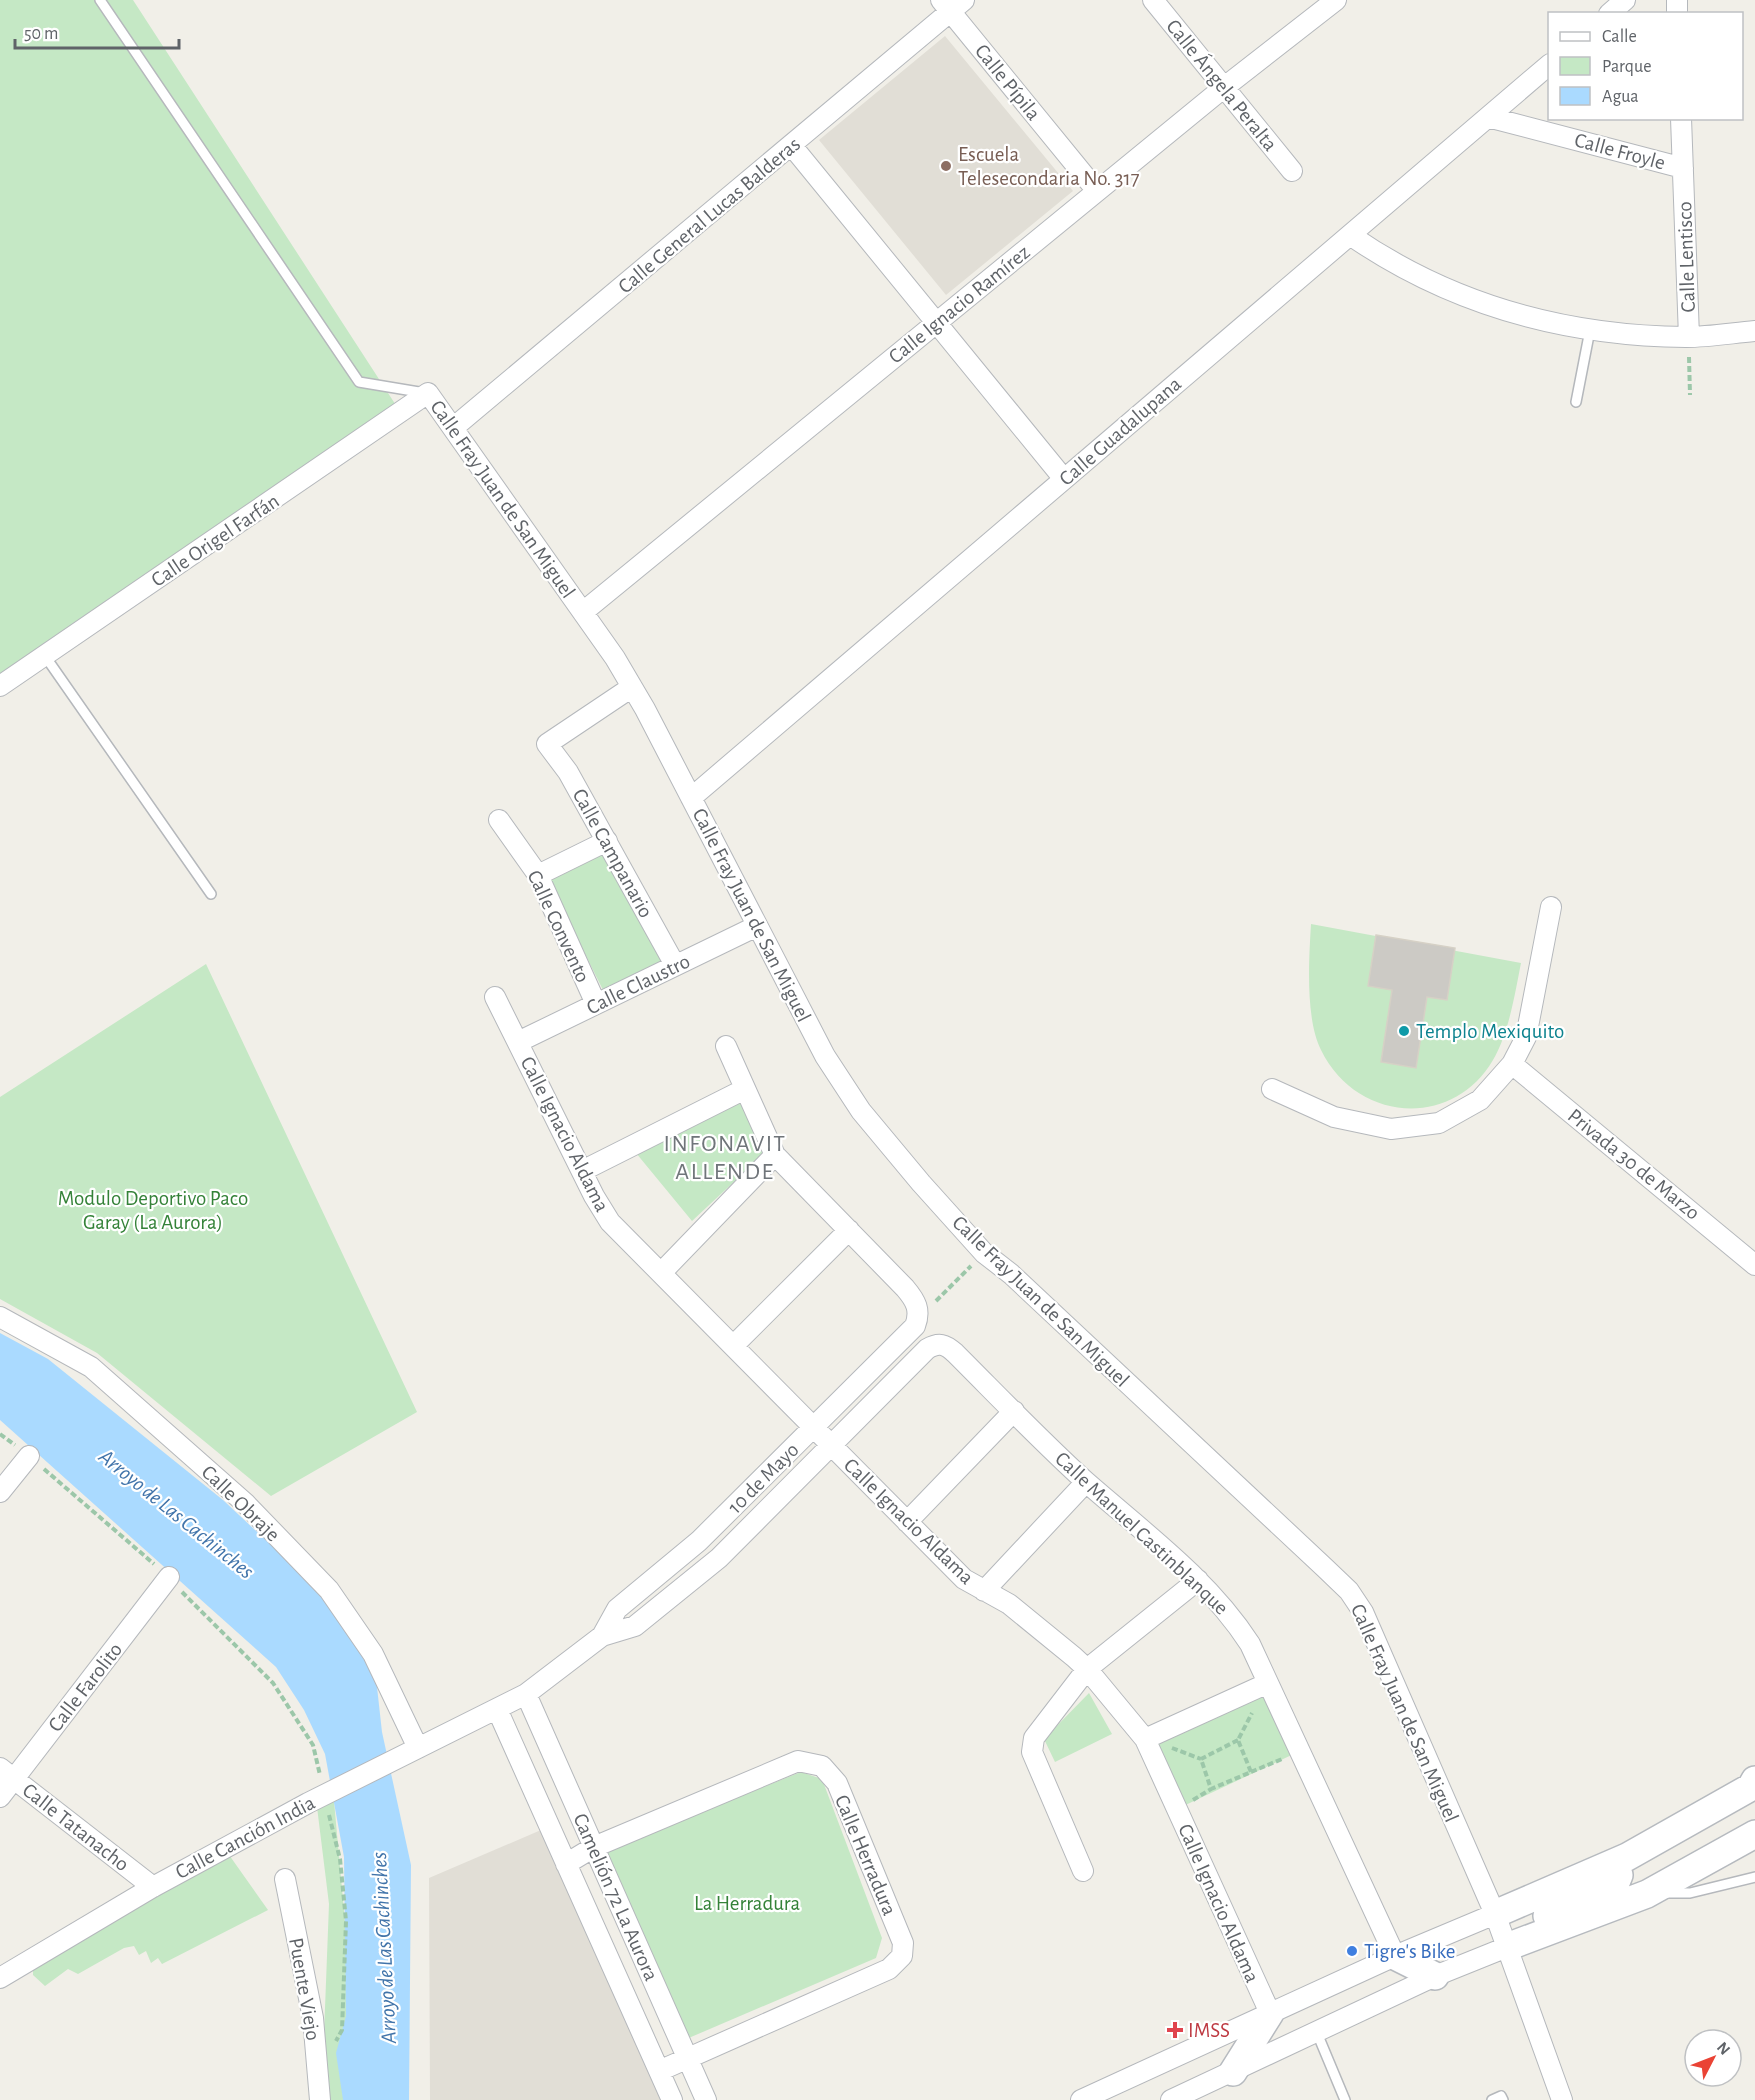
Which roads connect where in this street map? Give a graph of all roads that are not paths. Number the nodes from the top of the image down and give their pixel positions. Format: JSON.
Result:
{"nodes":[{"id":1,"x":100,"y":0,"type":"edge"},
{"id":2,"x":1153,"y":0,"type":"edge"},
{"id":3,"x":1336,"y":0,"type":"edge"},
{"id":4,"x":1625,"y":0,"type":"edge"},
{"id":5,"x":952,"y":4,"type":"edge"},
{"id":6,"x":1611,"y":12,"type":"edge"},
{"id":7,"x":1548,"y":66,"type":"edge"},
{"id":8,"x":1222,"y":88,"type":"junction"},
{"id":9,"x":1488,"y":117,"type":"junction"},
{"id":10,"x":1681,"y":120,"type":"edge"},
{"id":11,"x":792,"y":146,"type":"junction"},
{"id":12,"x":1683,"y":168,"type":"junction"},
{"id":13,"x":1292,"y":171,"type":"dead end"},
{"id":14,"x":1097,"y":191,"type":"junction"},
{"id":15,"x":1350,"y":235,"type":"junction"},
{"id":16,"x":936,"y":323,"type":"junction"},
{"id":17,"x":1590,"y":330,"type":"junction"},
{"id":18,"x":1755,"y":331,"type":"edge"},
{"id":19,"x":1689,"y":337,"type":"junction"},
{"id":20,"x":428,"y":393,"type":"junction"},
{"id":21,"x":1576,"y":402,"type":"dead end"},
{"id":22,"x":453,"y":428,"type":"junction"},
{"id":23,"x":1064,"y":479,"type":"junction"},
{"id":24,"x":583,"y":612,"type":"junction"},
{"id":25,"x":45,"y":656,"type":"junction"},
{"id":26,"x":0,"y":686,"type":"edge"},
{"id":27,"x":632,"y":687,"type":"junction"},
{"id":28,"x":691,"y":798,"type":"junction"},
{"id":29,"x":499,"y":820,"type":"dead end"},
{"id":30,"x":607,"y":841,"type":"junction"},
{"id":31,"x":537,"y":875,"type":"junction"},
{"id":32,"x":211,"y":894,"type":"dead end"},
{"id":33,"x":1551,"y":907,"type":"dead end"},
{"id":34,"x":758,"y":926,"type":"junction"},
{"id":35,"x":675,"y":965,"type":"junction"},
{"id":36,"x":495,"y":997,"type":"dead end"},
{"id":37,"x":596,"y":1004,"type":"junction"},
{"id":38,"x":518,"y":1042,"type":"junction"},
{"id":39,"x":726,"y":1046,"type":"dead end"},
{"id":40,"x":1512,"y":1064,"type":"junction"},
{"id":41,"x":745,"y":1089,"type":"junction"},
{"id":42,"x":1272,"y":1089,"type":"dead end"},
{"id":43,"x":775,"y":1155,"type":"junction"},
{"id":44,"x":582,"y":1172,"type":"junction"},
{"id":45,"x":849,"y":1230,"type":"junction"},
{"id":46,"x":1755,"y":1264,"type":"edge"},
{"id":47,"x":661,"y":1273,"type":"junction"},
{"id":48,"x":0,"y":1317,"type":"edge"},
{"id":49,"x":935,"y":1344,"type":"joint"},
{"id":50,"x":733,"y":1346,"type":"junction"},
{"id":51,"x":1014,"y":1411,"type":"junction"},
{"id":52,"x":814,"y":1427,"type":"junction"},
{"id":53,"x":832,"y":1446,"type":"junction"},
{"id":54,"x":29,"y":1456,"type":"road end"},
{"id":55,"x":1086,"y":1482,"type":"junction"},
{"id":56,"x":0,"y":1492,"type":"edge"},
{"id":57,"x":907,"y":1522,"type":"junction"},
{"id":58,"x":684,"y":1554,"type":"junction"},
{"id":59,"x":700,"y":1574,"type":"junction"},
{"id":60,"x":169,"y":1577,"type":"road end"},
{"id":61,"x":1198,"y":1580,"type":"junction"},
{"id":62,"x":984,"y":1591,"type":"junction"},
{"id":63,"x":603,"y":1636,"type":"junction"},
{"id":64,"x":1087,"y":1669,"type":"junction"},
{"id":65,"x":1268,"y":1683,"type":"junction"},
{"id":66,"x":526,"y":1694,"type":"junction"},
{"id":67,"x":497,"y":1709,"type":"junction"},
{"id":68,"x":1145,"y":1739,"type":"junction"},
{"id":69,"x":418,"y":1748,"type":"junction"},
{"id":70,"x":7,"y":1773,"type":"edge"},
{"id":71,"x":1755,"y":1780,"type":"edge"},
{"id":72,"x":0,"y":1797,"type":"edge"},
{"id":73,"x":1755,"y":1834,"type":"edge"},
{"id":74,"x":594,"y":1847,"type":"junction"},
{"id":75,"x":1627,"y":1857,"type":"junction"},
{"id":76,"x":566,"y":1864,"type":"junction"},
{"id":77,"x":1083,"y":1871,"type":"dead end"},
{"id":78,"x":1755,"y":1877,"type":"edge"},
{"id":79,"x":285,"y":1879,"type":"dead end"},
{"id":80,"x":153,"y":1887,"type":"junction"},
{"id":81,"x":1647,"y":1894,"type":"junction"},
{"id":82,"x":1495,"y":1914,"type":"junction"},
{"id":83,"x":1507,"y":1947,"type":"junction"},
{"id":84,"x":1395,"y":1956,"type":"junction"},
{"id":85,"x":1435,"y":1976,"type":"junction"},
{"id":86,"x":0,"y":1978,"type":"edge"},
{"id":87,"x":1270,"y":2013,"type":"junction"},
{"id":88,"x":1317,"y":2033,"type":"junction"},
{"id":89,"x":687,"y":2058,"type":"junction"},
{"id":90,"x":659,"y":2071,"type":"junction"},
{"id":91,"x":1233,"y":2072,"type":"junction"},
{"id":92,"x":320,"y":2100,"type":"edge"},
{"id":93,"x":672,"y":2100,"type":"edge"},
{"id":94,"x":706,"y":2100,"type":"edge"},
{"id":95,"x":1081,"y":2100,"type":"edge"},
{"id":96,"x":1172,"y":2100,"type":"edge"},
{"id":97,"x":1345,"y":2100,"type":"edge"},
{"id":98,"x":1492,"y":2100,"type":"edge"},
{"id":99,"x":1503,"y":2100,"type":"edge"},
{"id":100,"x":1562,"y":2100,"type":"edge"}],
"edges":[{"from":1,"to":20,"type":"lane"},
{"from":2,"to":8,"type":"street","name":"Calle Ángela Peralta"},
{"from":3,"to":8,"type":"street","name":"Calle Ignacio Ramírez"},
{"from":4,"to":6,"type":"street"},
{"from":5,"to":11,"type":"street","name":"Calle General Lucas Balderas"},
{"from":5,"to":14,"type":"street","name":"Calle Pípila"},
{"from":7,"to":9,"type":"street","name":"Calle Guadalupana"},
{"from":8,"to":13,"type":"street","name":"Calle Ángela Peralta"},
{"from":8,"to":14,"type":"street","name":"Calle Ignacio Ramírez"},
{"from":9,"to":12,"type":"street","name":"Calle Froyle"},
{"from":9,"to":15,"type":"street","name":"Calle Guadalupana"},
{"from":10,"to":12,"type":"street","name":"Calle Lentisco"},
{"from":11,"to":16,"type":"street"},
{"from":11,"to":22,"type":"street","name":"Calle General Lucas Balderas"},
{"from":12,"to":19,"type":"street","name":"Calle Lentisco"},
{"from":14,"to":16,"type":"street","name":"Calle Ignacio Ramírez"},
{"from":15,"to":17,"type":"street"},
{"from":15,"to":23,"type":"street","name":"Calle Guadalupana"},
{"from":16,"to":23,"type":"street"},
{"from":16,"to":24,"type":"street","name":"Calle Ignacio Ramírez"},
{"from":17,"to":19,"type":"street"},
{"from":17,"to":21,"type":"lane"},
{"from":18,"to":19,"type":"street"},
{"from":20,"to":22,"type":"street","name":"Calle Fray Juan de San Miguel"},
{"from":20,"to":25,"type":"street","name":"Calle Origel Farfán"},
{"from":22,"to":24,"type":"street","name":"Calle Fray Juan de San Miguel"},
{"from":23,"to":28,"type":"street","name":"Calle Guadalupana"},
{"from":24,"to":27,"type":"street","name":"Calle Fray Juan de San Miguel"},
{"from":25,"to":26,"type":"street","name":"Calle Origel Farfán"},
{"from":25,"to":32,"type":"lane"},
{"from":27,"to":28,"type":"street","name":"Calle Fray Juan de San Miguel"},
{"from":27,"to":30,"type":"street","name":"Calle Campanario"},
{"from":28,"to":34,"type":"street","name":"Calle Fray Juan de San Miguel"},
{"from":29,"to":31,"type":"street","name":"Calle Convento"},
{"from":30,"to":31,"type":"street"},
{"from":30,"to":35,"type":"street","name":"Calle Campanario"},
{"from":31,"to":37,"type":"street","name":"Calle Convento"},
{"from":33,"to":40,"type":"street"},
{"from":34,"to":35,"type":"street","name":"Calle Claustro"},
{"from":34,"to":82,"type":"street","name":"Calle Fray Juan de San Miguel"},
{"from":35,"to":37,"type":"street","name":"Calle Claustro"},
{"from":36,"to":38,"type":"street","name":"Calle Ignacio Aldama"},
{"from":37,"to":38,"type":"street","name":"Calle Claustro"},
{"from":38,"to":44,"type":"street","name":"Calle Ignacio Aldama"},
{"from":39,"to":41,"type":"street"},
{"from":40,"to":42,"type":"street"},
{"from":40,"to":46,"type":"street","name":"Privada 30 de Marzo"},
{"from":41,"to":43,"type":"street"},
{"from":41,"to":44,"type":"street"},
{"from":43,"to":45,"type":"street"},
{"from":43,"to":47,"type":"street"},
{"from":44,"to":47,"type":"street","name":"Calle Ignacio Aldama"},
{"from":45,"to":50,"type":"street"},
{"from":45,"to":52,"type":"street","name":"10 de Mayo"},
{"from":47,"to":50,"type":"street","name":"Calle Ignacio Aldama"},
{"from":48,"to":69,"type":"street","name":"Calle Obraje"},
{"from":49,"to":51,"type":"street","name":"Calle Manuel Castinblanque"},
{"from":49,"to":53,"type":"street","name":"10 de Mayo"},
{"from":50,"to":52,"type":"street","name":"Calle Ignacio Aldama"},
{"from":51,"to":55,"type":"street","name":"Calle Manuel Castinblanque"},
{"from":51,"to":57,"type":"street"},
{"from":52,"to":53,"type":"street","name":"Calle Ignacio Aldama"},
{"from":52,"to":58,"type":"street","name":"10 de Mayo"},
{"from":53,"to":57,"type":"street","name":"Calle Ignacio Aldama"},
{"from":53,"to":59,"type":"street","name":"10 de Mayo"},
{"from":54,"to":56,"type":"street"},
{"from":55,"to":61,"type":"street","name":"Calle Manuel Castinblanque"},
{"from":55,"to":62,"type":"street"},
{"from":57,"to":62,"type":"street","name":"Calle Ignacio Aldama"},
{"from":58,"to":59,"type":"street"},
{"from":58,"to":63,"type":"street","name":"10 de Mayo"},
{"from":59,"to":63,"type":"street","name":"10 de Mayo"},
{"from":60,"to":70,"type":"street","name":"Calle Farolito"},
{"from":61,"to":64,"type":"street"},
{"from":61,"to":65,"type":"street","name":"Calle Manuel Castinblanque"},
{"from":62,"to":64,"type":"street","name":"Calle Ignacio Aldama"},
{"from":63,"to":66,"type":"street","name":"10 de Mayo"},
{"from":64,"to":68,"type":"street","name":"Calle Ignacio Aldama"},
{"from":64,"to":77,"type":"street"},
{"from":65,"to":68,"type":"street"},
{"from":65,"to":84,"type":"street","name":"Calle Manuel Castinblanque"},
{"from":66,"to":67,"type":"street","name":"10 de Mayo"},
{"from":66,"to":74,"type":"street","name":"Camelión 72 La Aurora"},
{"from":67,"to":69,"type":"street","name":"Calle Canción India"},
{"from":67,"to":76,"type":"street","name":"Camelión 72 La Aurora"},
{"from":68,"to":87,"type":"street","name":"Calle Ignacio Aldama"},
{"from":69,"to":80,"type":"street","name":"Calle Canción India"},
{"from":70,"to":72,"type":"street","name":"Calle Farolito"},
{"from":70,"to":80,"type":"street","name":"Calle Tatanacho"},
{"from":71,"to":75,"type":"main road"},
{"from":73,"to":81,"type":"main road"},
{"from":74,"to":76,"type":"street","name":"Calle Herradura"},
{"from":74,"to":89,"type":"street","name":"Camelión 72 La Aurora"},
{"from":74,"to":89,"type":"street","name":"Calle Herradura"},
{"from":75,"to":82,"type":"main road"},
{"from":75,"to":83,"type":"main road"},
{"from":76,"to":90,"type":"street","name":"Camelión 72 La Aurora"},
{"from":78,"to":81,"type":"lane"},
{"from":79,"to":92,"type":"street","name":"Puente Viejo"},
{"from":80,"to":86,"type":"street","name":"Calle Canción India"},
{"from":81,"to":83,"type":"main road"},
{"from":82,"to":83,"type":"street","name":"Calle Fray Juan de San Miguel"},
{"from":82,"to":84,"type":"street"},
{"from":83,"to":85,"type":"street"},
{"from":83,"to":100,"type":"street","name":"Calle Fray Juan de San Miguel"},
{"from":84,"to":85,"type":"main road"},
{"from":84,"to":87,"type":"street"},
{"from":85,"to":88,"type":"street"},
{"from":87,"to":91,"type":"main road"},
{"from":87,"to":95,"type":"street"},
{"from":88,"to":91,"type":"street"},
{"from":88,"to":97,"type":"lane"},
{"from":89,"to":90,"type":"street","name":"Calle Herradura"},
{"from":89,"to":94,"type":"street","name":"Camelión 72 La Aurora"},
{"from":90,"to":93,"type":"street","name":"Camelión 72 La Aurora"},
{"from":91,"to":96,"type":"street"},
{"from":98,"to":99,"type":"lane"}]}
